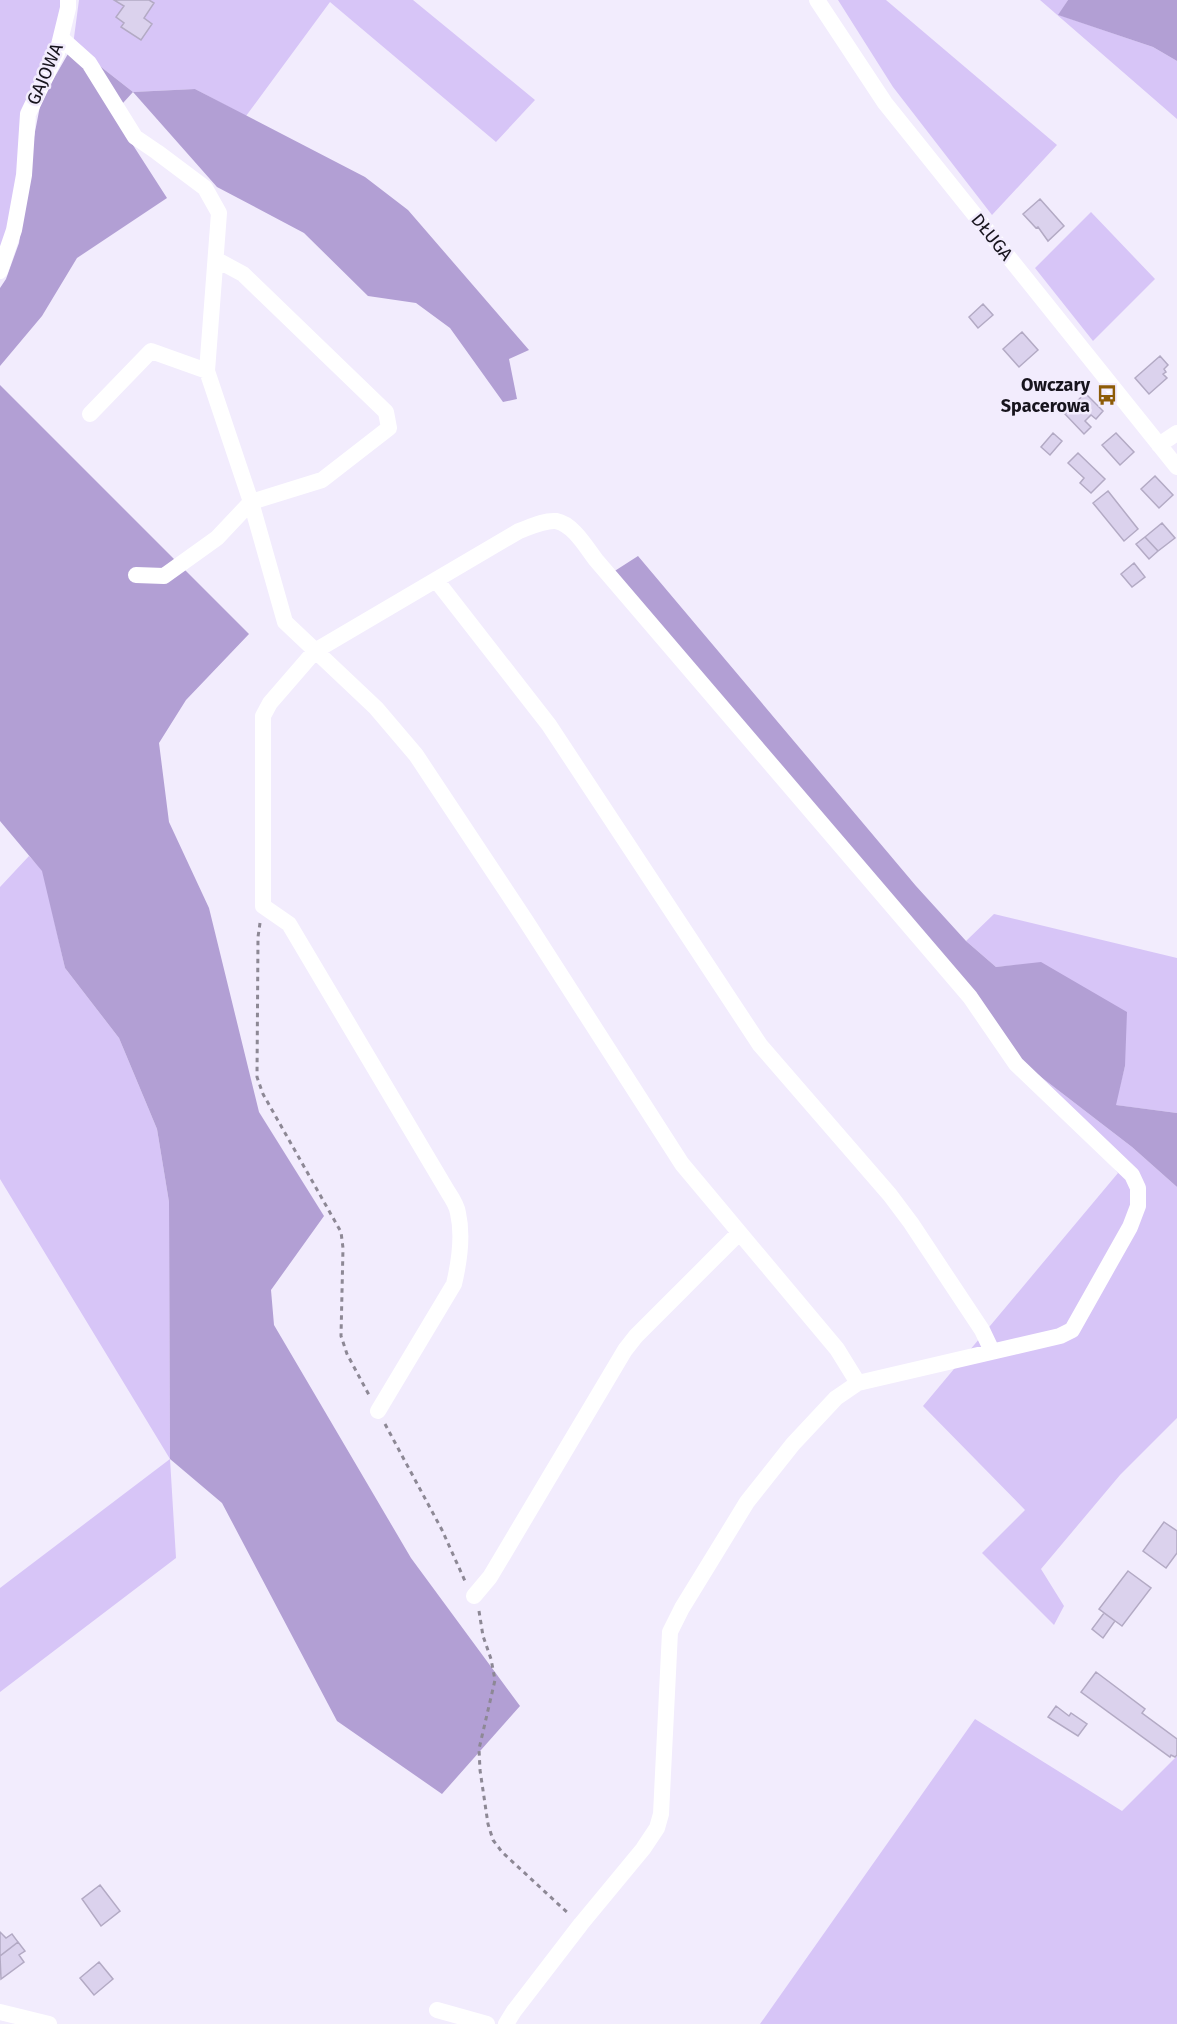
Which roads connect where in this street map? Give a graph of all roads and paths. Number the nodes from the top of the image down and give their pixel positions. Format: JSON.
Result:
{"nodes":[{"id":1,"x":68,"y":0,"type":"edge"},
{"id":2,"x":817,"y":0,"type":"edge"},
{"id":3,"x":61,"y":38,"type":"junction"},
{"id":4,"x":217,"y":260,"type":"junction"},
{"id":5,"x":0,"y":271,"type":"edge"},
{"id":6,"x":207,"y":371,"type":"junction"},
{"id":7,"x":90,"y":414,"type":"dead end"},
{"id":8,"x":1177,"y":433,"type":"edge"},
{"id":9,"x":1159,"y":445,"type":"junction"},
{"id":10,"x":1177,"y":467,"type":"edge"},
{"id":11,"x":251,"y":502,"type":"junction"},
{"id":12,"x":136,"y":575,"type":"dead end"},
{"id":13,"x":436,"y":580,"type":"junction"},
{"id":14,"x":315,"y":651,"type":"junction"},
{"id":15,"x":263,"y":906,"type":"junction"},
{"id":16,"x":738,"y":1234,"type":"junction"},
{"id":17,"x":992,"y":1351,"type":"junction"},
{"id":18,"x":858,"y":1383,"type":"junction"},
{"id":19,"x":378,"y":1411,"type":"junction"},
{"id":20,"x":474,"y":1596,"type":"junction"},
{"id":21,"x":581,"y":1924,"type":"junction"},
{"id":22,"x":436,"y":2010,"type":"dead end"},
{"id":23,"x":0,"y":2012,"type":"edge"},
{"id":24,"x":49,"y":2024,"type":"edge"},
{"id":25,"x":487,"y":2024,"type":"edge"},
{"id":26,"x":506,"y":2024,"type":"edge"}],
"edges":[{"from":1,"to":3,"type":"street","name":"GAJOWA"},
{"from":2,"to":9,"type":"street","name":"DŁUGA"},
{"from":3,"to":4,"type":"street"},
{"from":3,"to":5,"type":"street","name":"GAJOWA"},
{"from":4,"to":6,"type":"street"},
{"from":4,"to":11,"type":"street"},
{"from":6,"to":7,"type":"street"},
{"from":6,"to":11,"type":"street"},
{"from":8,"to":9,"type":"street"},
{"from":9,"to":10,"type":"street","name":"DŁUGA"},
{"from":11,"to":12,"type":"street"},
{"from":11,"to":14,"type":"street"},
{"from":13,"to":14,"type":"street"},
{"from":13,"to":17,"type":"street"},
{"from":13,"to":17,"type":"street"},
{"from":14,"to":15,"type":"street"},
{"from":14,"to":16,"type":"street"},
{"from":15,"to":19,"type":"path"},
{"from":15,"to":19,"type":"street"},
{"from":16,"to":18,"type":"street"},
{"from":16,"to":20,"type":"street"},
{"from":17,"to":18,"type":"street"},
{"from":18,"to":21,"type":"street"},
{"from":19,"to":20,"type":"path"},
{"from":20,"to":21,"type":"path"},
{"from":21,"to":26,"type":"street"},
{"from":22,"to":25,"type":"street"},
{"from":23,"to":24,"type":"street"}]}
